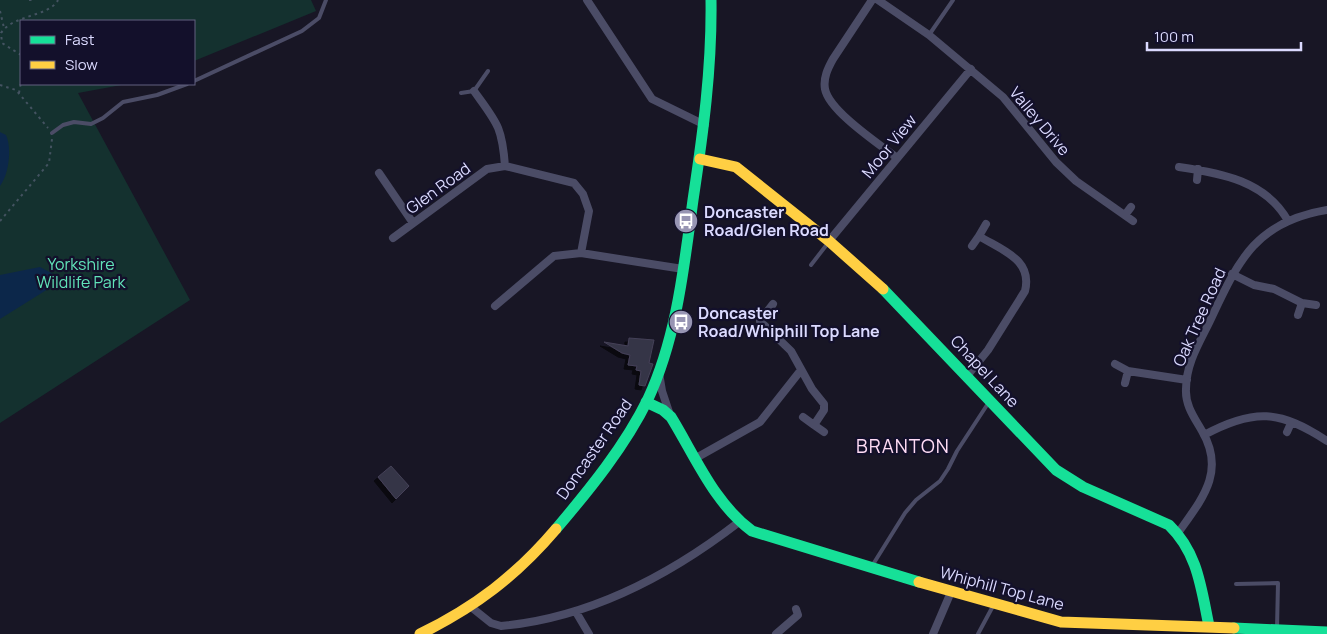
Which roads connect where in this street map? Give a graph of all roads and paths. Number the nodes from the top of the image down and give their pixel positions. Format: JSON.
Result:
{"nodes":[{"id":1,"x":29,"y":0,"type":"edge"},
{"id":2,"x":34,"y":0,"type":"edge"},
{"id":3,"x":58,"y":0,"type":"edge"},
{"id":4,"x":326,"y":0,"type":"edge"},
{"id":5,"x":587,"y":0,"type":"edge"},
{"id":6,"x":711,"y":0,"type":"edge"},
{"id":7,"x":872,"y":0,"type":"edge"},
{"id":8,"x":878,"y":0,"type":"edge"},
{"id":9,"x":953,"y":0,"type":"edge"},
{"id":10,"x":0,"y":11,"type":"edge"},
{"id":11,"x":4,"y":28,"type":"junction"},
{"id":12,"x":929,"y":35,"type":"junction"},
{"id":13,"x":20,"y":53,"type":"edge"},
{"id":14,"x":970,"y":68,"type":"junction"},
{"id":15,"x":488,"y":70,"type":"dead end"},
{"id":16,"x":195,"y":81,"type":"edge"},
{"id":17,"x":0,"y":85,"type":"edge"},
{"id":18,"x":20,"y":85,"type":"edge"},
{"id":19,"x":184,"y":85,"type":"edge"},
{"id":20,"x":474,"y":91,"type":"junction"},
{"id":21,"x":19,"y":93,"type":"junction"},
{"id":22,"x":461,"y":93,"type":"dead end"},
{"id":23,"x":705,"y":126,"type":"junction"},
{"id":24,"x":52,"y":133,"type":"junction"},
{"id":25,"x":897,"y":158,"type":"junction"},
{"id":26,"x":700,"y":159,"type":"junction"},
{"id":27,"x":505,"y":166,"type":"junction"},
{"id":28,"x":1179,"y":167,"type":"dead end"},
{"id":29,"x":1198,"y":169,"type":"junction"},
{"id":30,"x":379,"y":173,"type":"dead end"},
{"id":31,"x":1197,"y":180,"type":"dead end"},
{"id":32,"x":1131,"y":207,"type":"dead end"},
{"id":33,"x":1327,"y":210,"type":"edge"},
{"id":34,"x":1125,"y":215,"type":"junction"},
{"id":35,"x":0,"y":221,"type":"edge"},
{"id":36,"x":1133,"y":221,"type":"dead end"},
{"id":37,"x":1288,"y":221,"type":"junction"},
{"id":38,"x":413,"y":223,"type":"junction"},
{"id":39,"x":986,"y":224,"type":"dead end"},
{"id":40,"x":979,"y":236,"type":"junction"},
{"id":41,"x":394,"y":238,"type":"dead end"},
{"id":42,"x":829,"y":241,"type":"junction"},
{"id":43,"x":972,"y":246,"type":"dead end"},
{"id":44,"x":581,"y":253,"type":"junction"},
{"id":45,"x":811,"y":265,"type":"dead end"},
{"id":46,"x":683,"y":269,"type":"junction"},
{"id":47,"x":1232,"y":274,"type":"junction"},
{"id":48,"x":1302,"y":303,"type":"junction"},
{"id":49,"x":773,"y":304,"type":"dead end"},
{"id":50,"x":1316,"y":305,"type":"dead end"},
{"id":51,"x":495,"y":306,"type":"dead end"},
{"id":52,"x":1298,"y":315,"type":"dead end"},
{"id":53,"x":1115,"y":364,"type":"dead end"},
{"id":54,"x":801,"y":370,"type":"junction"},
{"id":55,"x":659,"y":371,"type":"junction"},
{"id":56,"x":1128,"y":371,"type":"junction"},
{"id":57,"x":967,"y":376,"type":"junction"},
{"id":58,"x":1187,"y":380,"type":"junction"},
{"id":59,"x":1124,"y":383,"type":"dead end"},
{"id":60,"x":990,"y":400,"type":"junction"},
{"id":61,"x":646,"y":402,"type":"junction"},
{"id":62,"x":670,"y":416,"type":"junction"},
{"id":63,"x":803,"y":417,"type":"dead end"},
{"id":64,"x":1291,"y":423,"type":"junction"},
{"id":65,"x":814,"y":425,"type":"junction"},
{"id":66,"x":824,"y":432,"type":"dead end"},
{"id":67,"x":1287,"y":432,"type":"dead end"},
{"id":68,"x":1204,"y":435,"type":"junction"},
{"id":69,"x":1327,"y":442,"type":"edge"},
{"id":70,"x":696,"y":458,"type":"junction"},
{"id":71,"x":739,"y":522,"type":"junction"},
{"id":72,"x":1178,"y":533,"type":"junction"},
{"id":73,"x":871,"y":568,"type":"junction"},
{"id":74,"x":1236,"y":584,"type":"dead end"},
{"id":75,"x":951,"y":592,"type":"junction"},
{"id":76,"x":994,"y":604,"type":"junction"},
{"id":77,"x":471,"y":607,"type":"junction"},
{"id":78,"x":576,"y":612,"type":"junction"},
{"id":79,"x":799,"y":614,"type":"dead end"},
{"id":80,"x":1209,"y":626,"type":"junction"},
{"id":81,"x":1136,"y":629,"type":"edge"},
{"id":82,"x":1277,"y":630,"type":"junction"},
{"id":83,"x":1296,"y":632,"type":"edge"},
{"id":84,"x":1327,"y":632,"type":"edge"},
{"id":85,"x":420,"y":634,"type":"edge"},
{"id":86,"x":589,"y":634,"type":"edge"},
{"id":87,"x":776,"y":634,"type":"edge"},
{"id":88,"x":933,"y":634,"type":"edge"},
{"id":89,"x":978,"y":634,"type":"edge"}],
"edges":[{"from":1,"to":2,"type":"path"},
{"from":3,"to":11,"type":"path"},
{"from":4,"to":16,"type":"lane"},
{"from":5,"to":23,"type":"street"},
{"from":6,"to":23,"type":"street","name":"Doncaster Road"},
{"from":7,"to":25,"type":"street"},
{"from":8,"to":12,"type":"street","name":"Valley Drive"},
{"from":9,"to":12,"type":"lane"},
{"from":10,"to":11,"type":"path"},
{"from":11,"to":13,"type":"path"},
{"from":12,"to":14,"type":"street","name":"Valley Drive"},
{"from":14,"to":25,"type":"street","name":"Moor View"},
{"from":14,"to":34,"type":"street","name":"Valley Drive"},
{"from":15,"to":20,"type":"lane"},
{"from":17,"to":21,"type":"path"},
{"from":18,"to":21,"type":"path"},
{"from":19,"to":24,"type":"lane"},
{"from":20,"to":22,"type":"lane"},
{"from":20,"to":27,"type":"street"},
{"from":21,"to":24,"type":"path"},
{"from":23,"to":26,"type":"street","name":"Doncaster Road"},
{"from":24,"to":35,"type":"path"},
{"from":25,"to":42,"type":"street","name":"Moor View"},
{"from":26,"to":42,"type":"street","name":"Chapel Lane"},
{"from":26,"to":46,"type":"street","name":"Doncaster Road"},
{"from":27,"to":38,"type":"street","name":"Glen Road"},
{"from":27,"to":44,"type":"street"},
{"from":28,"to":29,"type":"street"},
{"from":29,"to":31,"type":"street"},
{"from":29,"to":37,"type":"street"},
{"from":30,"to":38,"type":"street"},
{"from":32,"to":34,"type":"street"},
{"from":33,"to":37,"type":"street","name":"Oak Tree Road"},
{"from":34,"to":36,"type":"street","name":"Valley Drive"},
{"from":37,"to":47,"type":"street","name":"Oak Tree Road"},
{"from":38,"to":41,"type":"street","name":"Glen Road"},
{"from":39,"to":40,"type":"street"},
{"from":40,"to":43,"type":"street"},
{"from":40,"to":57,"type":"street"},
{"from":42,"to":45,"type":"lane"},
{"from":42,"to":57,"type":"street","name":"Chapel Lane"},
{"from":44,"to":46,"type":"street"},
{"from":44,"to":51,"type":"street"},
{"from":46,"to":55,"type":"street","name":"Doncaster Road"},
{"from":47,"to":48,"type":"street"},
{"from":47,"to":58,"type":"street","name":"Oak Tree Road"},
{"from":48,"to":50,"type":"street"},
{"from":48,"to":52,"type":"street"},
{"from":49,"to":54,"type":"street"},
{"from":53,"to":56,"type":"street"},
{"from":54,"to":65,"type":"street"},
{"from":54,"to":70,"type":"street"},
{"from":55,"to":61,"type":"street","name":"Doncaster Road"},
{"from":55,"to":62,"type":"street"},
{"from":56,"to":58,"type":"street"},
{"from":56,"to":59,"type":"street"},
{"from":57,"to":60,"type":"street","name":"Chapel Lane"},
{"from":58,"to":68,"type":"street","name":"Oak Tree Road"},
{"from":60,"to":72,"type":"street","name":"Chapel Lane"},
{"from":60,"to":73,"type":"lane"},
{"from":61,"to":62,"type":"street","name":"Whiphill Top Lane"},
{"from":61,"to":77,"type":"street","name":"Doncaster Road"},
{"from":62,"to":70,"type":"street","name":"Whiphill Top Lane"},
{"from":63,"to":65,"type":"street"},
{"from":64,"to":67,"type":"street"},
{"from":64,"to":68,"type":"street"},
{"from":64,"to":69,"type":"street"},
{"from":65,"to":66,"type":"street"},
{"from":68,"to":72,"type":"street","name":"Oak Tree Road"},
{"from":70,"to":71,"type":"street","name":"Whiphill Top Lane"},
{"from":71,"to":73,"type":"street","name":"Whiphill Top Lane"},
{"from":71,"to":78,"type":"street"},
{"from":72,"to":80,"type":"street","name":"Chapel Lane"},
{"from":73,"to":75,"type":"street","name":"Whiphill Top Lane"},
{"from":74,"to":82,"type":"lane"},
{"from":75,"to":76,"type":"street","name":"Whiphill Top Lane"},
{"from":75,"to":88,"type":"street"},
{"from":76,"to":81,"type":"street","name":"Whiphill Top Lane"},
{"from":76,"to":89,"type":"lane"},
{"from":77,"to":78,"type":"street"},
{"from":77,"to":85,"type":"street","name":"Doncaster Road"},
{"from":78,"to":86,"type":"street"},
{"from":79,"to":87,"type":"street"},
{"from":80,"to":81,"type":"street","name":"Whiphill Top Lane"},
{"from":80,"to":82,"type":"street","name":"Whiphill Top Lane"},
{"from":82,"to":83,"type":"street","name":"Whiphill Top Lane"},
{"from":83,"to":84,"type":"street","name":"Whiphill Top Lane"}]}
